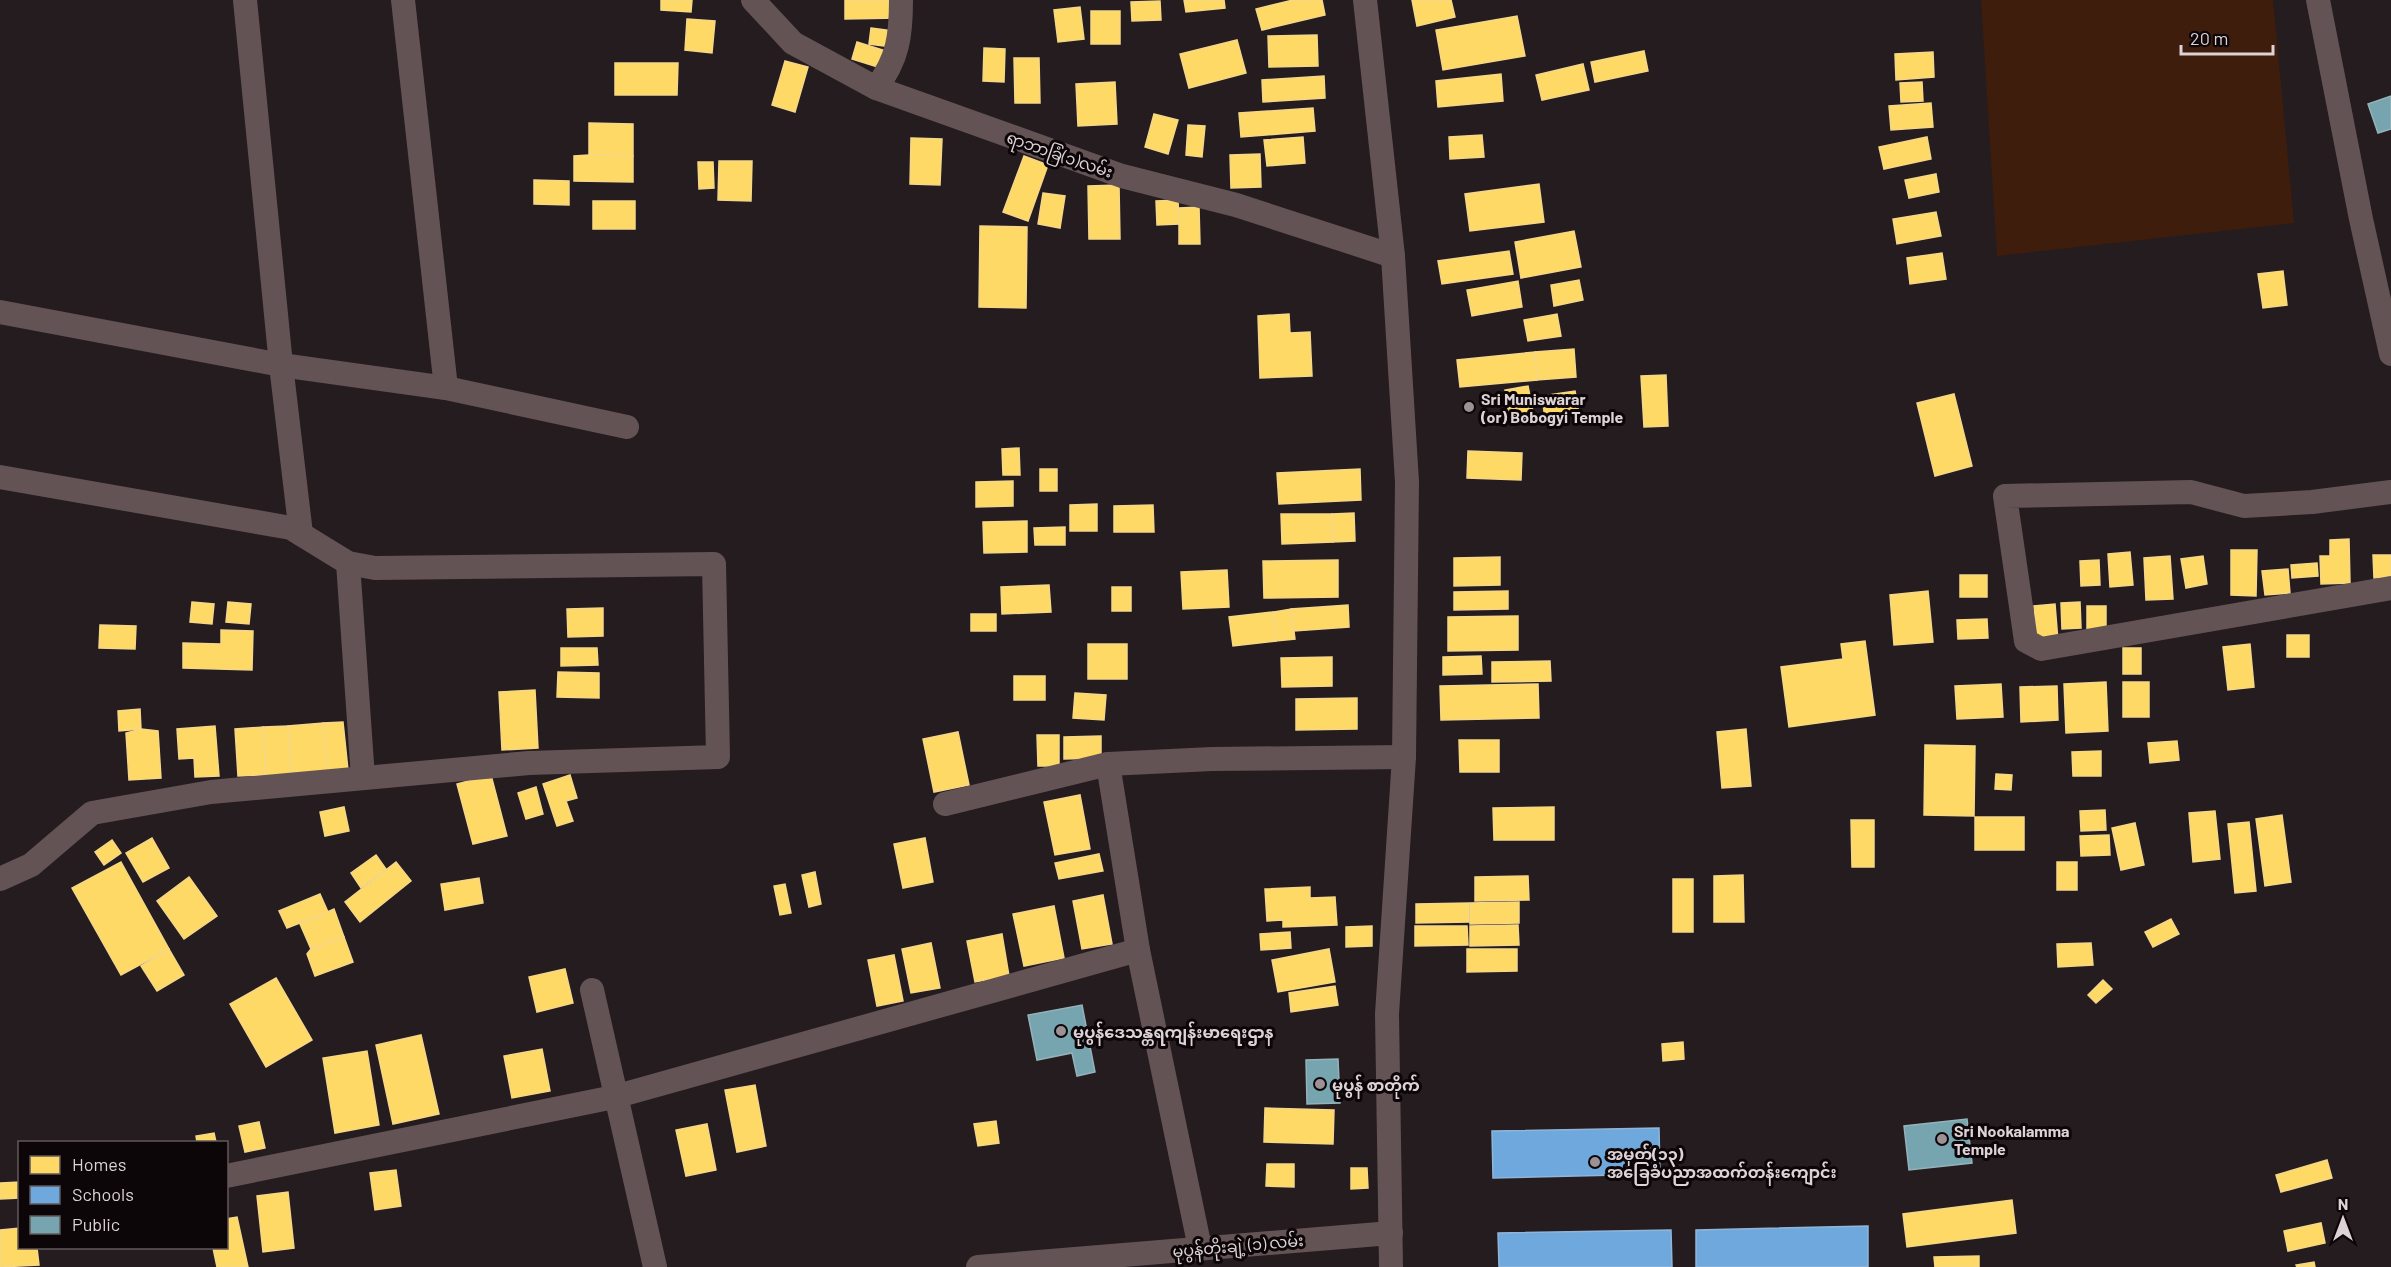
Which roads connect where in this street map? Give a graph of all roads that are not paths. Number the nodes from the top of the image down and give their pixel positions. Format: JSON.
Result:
{"nodes":[{"id":1,"x":245,"y":0,"type":"edge"},
{"id":2,"x":403,"y":0,"type":"edge"},
{"id":3,"x":753,"y":0,"type":"edge"},
{"id":4,"x":901,"y":0,"type":"edge"},
{"id":5,"x":1365,"y":0,"type":"edge"},
{"id":6,"x":2318,"y":0,"type":"edge"},
{"id":7,"x":876,"y":88,"type":"junction"},
{"id":8,"x":1393,"y":256,"type":"junction"},
{"id":9,"x":0,"y":312,"type":"edge"},
{"id":10,"x":2391,"y":354,"type":"edge"},
{"id":11,"x":281,"y":364,"type":"junction"},
{"id":12,"x":446,"y":388,"type":"junction"},
{"id":13,"x":627,"y":427,"type":"dead end"},
{"id":14,"x":0,"y":477,"type":"edge"},
{"id":15,"x":2391,"y":492,"type":"edge"},
{"id":16,"x":301,"y":534,"type":"junction"},
{"id":17,"x":348,"y":563,"type":"junction"},
{"id":18,"x":2391,"y":588,"type":"edge"},
{"id":19,"x":1404,"y":757,"type":"junction"},
{"id":20,"x":1108,"y":764,"type":"junction"},
{"id":21,"x":363,"y":778,"type":"junction"},
{"id":22,"x":945,"y":804,"type":"dead end"},
{"id":23,"x":0,"y":879,"type":"edge"},
{"id":24,"x":1138,"y":950,"type":"junction"},
{"id":25,"x":592,"y":990,"type":"dead end"},
{"id":26,"x":614,"y":1097,"type":"junction"},
{"id":27,"x":228,"y":1176,"type":"edge"},
{"id":28,"x":1391,"y":1233,"type":"junction"},
{"id":29,"x":1200,"y":1248,"type":"junction"},
{"id":30,"x":1132,"y":1261,"type":"edge"},
{"id":31,"x":655,"y":1267,"type":"edge"},
{"id":32,"x":978,"y":1267,"type":"edge"},
{"id":33,"x":1391,"y":1267,"type":"edge"}],
"edges":[{"from":1,"to":11,"type":"street"},
{"from":2,"to":12,"type":"street"},
{"from":3,"to":7,"type":"street","name":"ရာဘာခြံ(၁)လမ်း"},
{"from":4,"to":7,"type":"street"},
{"from":5,"to":8,"type":"street"},
{"from":6,"to":10,"type":"street"},
{"from":7,"to":8,"type":"street","name":"ရာဘာခြံ(၁)လမ်း"},
{"from":8,"to":19,"type":"street"},
{"from":9,"to":11,"type":"street"},
{"from":11,"to":12,"type":"street"},
{"from":11,"to":16,"type":"street"},
{"from":12,"to":13,"type":"street"},
{"from":14,"to":16,"type":"street"},
{"from":15,"to":18,"type":"street"},
{"from":16,"to":17,"type":"street"},
{"from":17,"to":21,"type":"street"},
{"from":17,"to":21,"type":"street"},
{"from":19,"to":20,"type":"street"},
{"from":19,"to":28,"type":"street"},
{"from":20,"to":22,"type":"street"},
{"from":20,"to":24,"type":"street"},
{"from":21,"to":23,"type":"street"},
{"from":24,"to":26,"type":"street"},
{"from":24,"to":29,"type":"street"},
{"from":25,"to":26,"type":"street"},
{"from":26,"to":27,"type":"street"},
{"from":26,"to":31,"type":"street"},
{"from":28,"to":29,"type":"street","name":"မုပွန်တိုးချဲ့ (၁) လမ်း"},
{"from":28,"to":33,"type":"street"},
{"from":29,"to":30,"type":"street","name":"မုပွန်တိုးချဲ့ (၁) လမ်း"},
{"from":30,"to":32,"type":"street","name":"မုပွန်တိုးချဲ့ (၁) လမ်း"}]}
